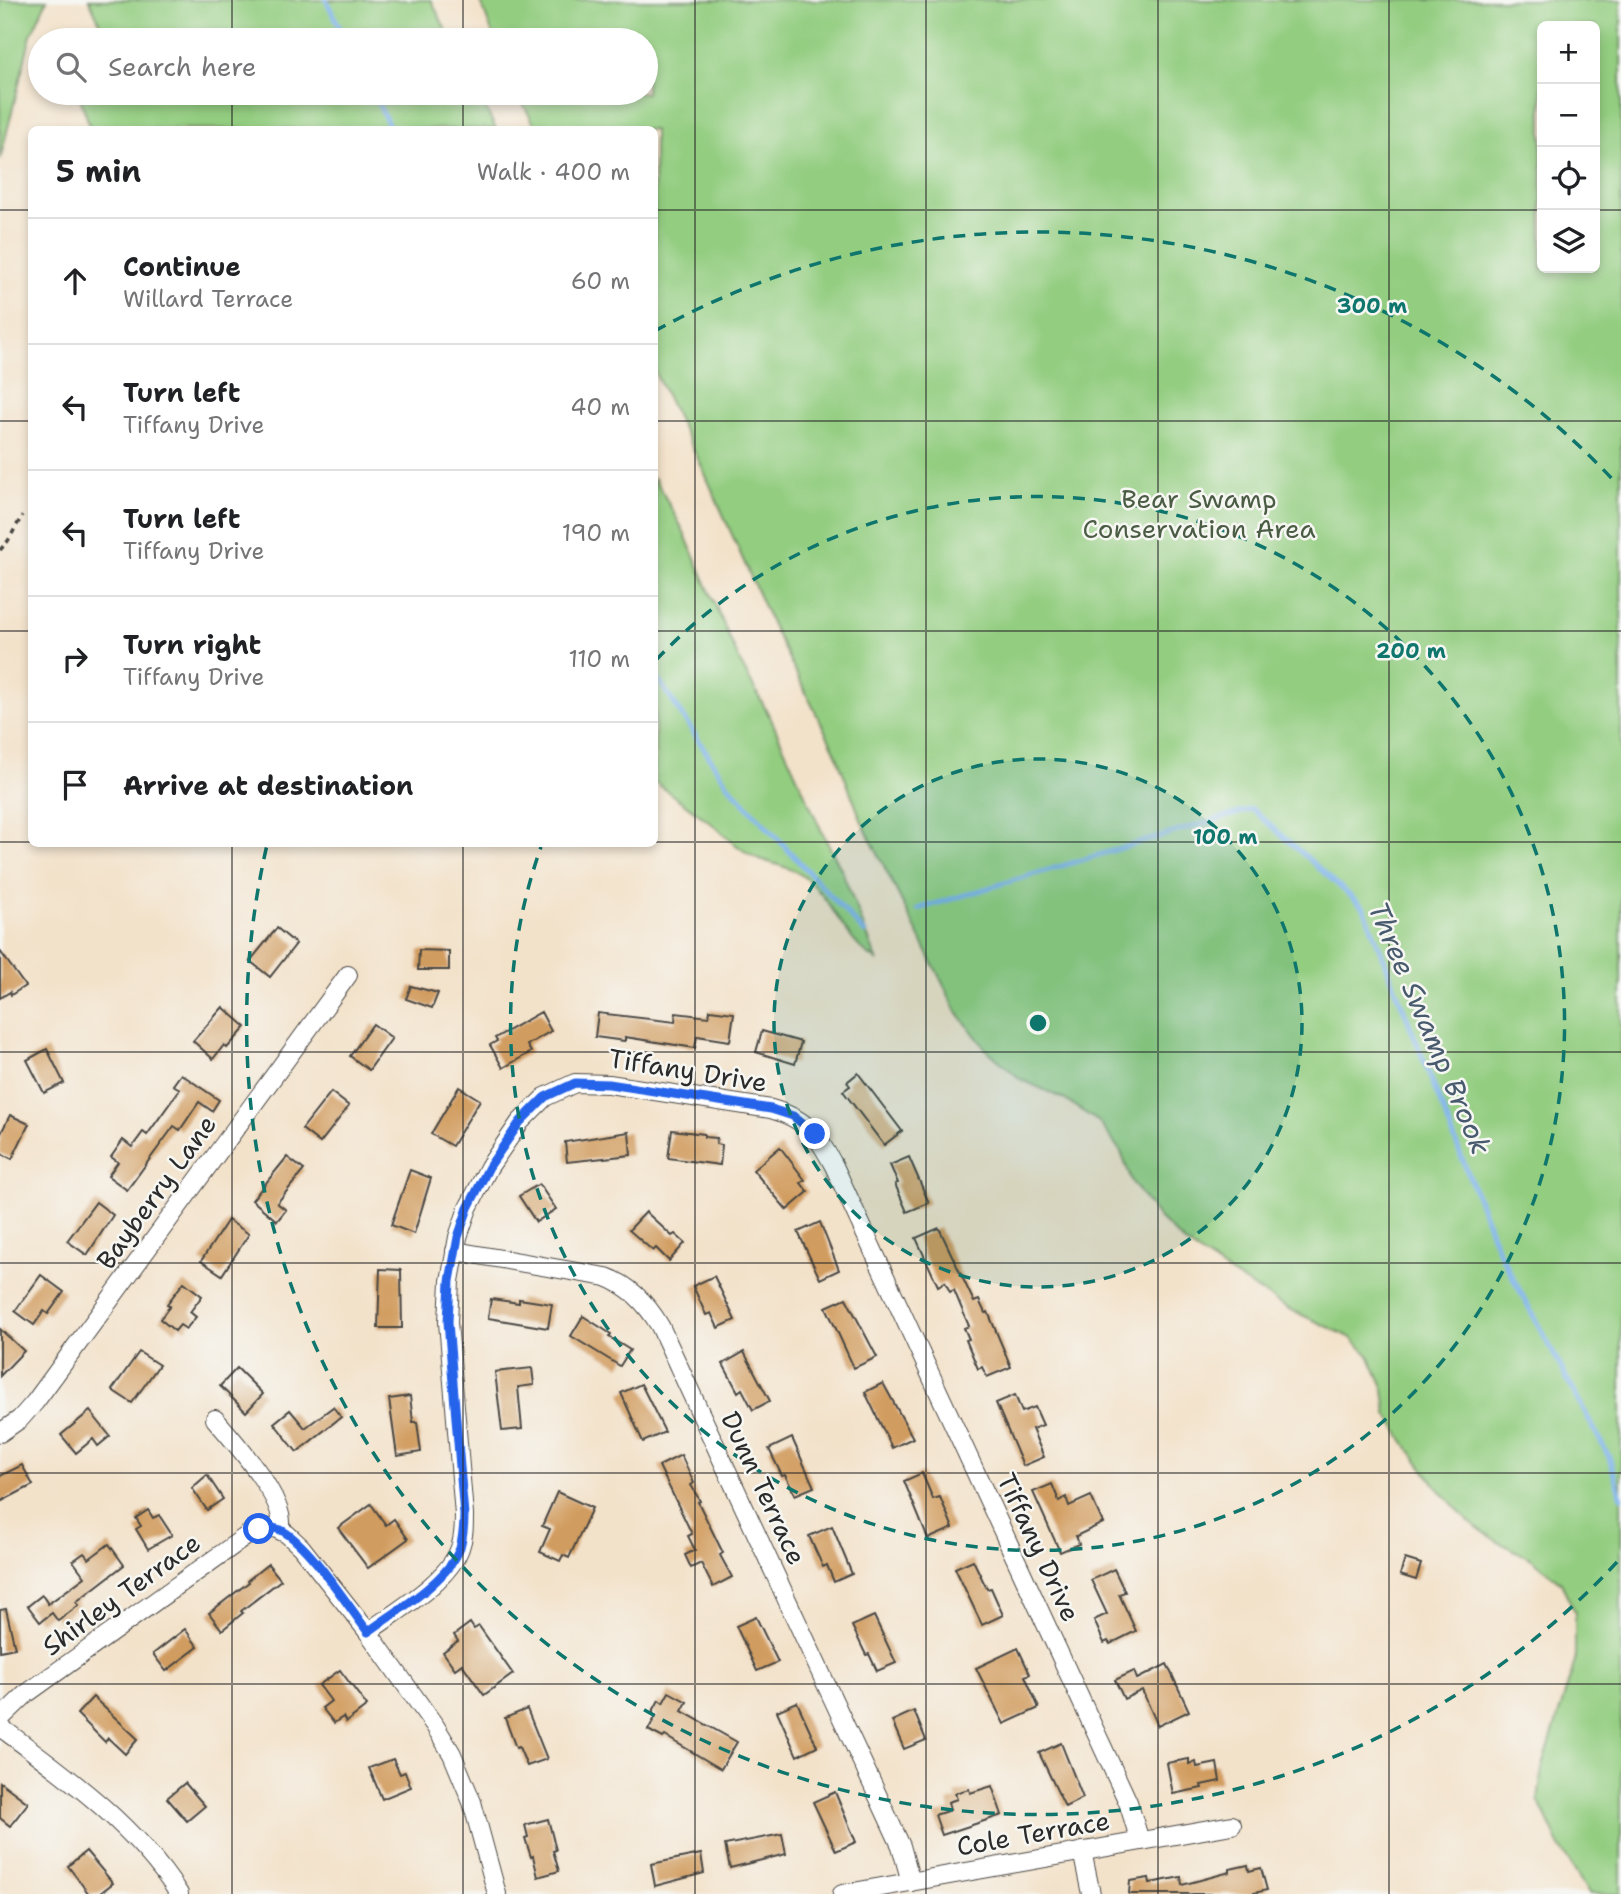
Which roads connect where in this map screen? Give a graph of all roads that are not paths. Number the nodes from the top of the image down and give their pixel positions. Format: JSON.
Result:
{"nodes":[{"id":1,"x":348,"y":975,"type":"dead end"},
{"id":2,"x":455,"y":1251,"type":"junction"},
{"id":3,"x":215,"y":1419,"type":"dead end"},
{"id":4,"x":0,"y":1433,"type":"edge"},
{"id":5,"x":280,"y":1530,"type":"junction"},
{"id":6,"x":368,"y":1632,"type":"junction"},
{"id":7,"x":0,"y":1719,"type":"edge"},
{"id":8,"x":0,"y":1727,"type":"edge"},
{"id":9,"x":1232,"y":1825,"type":"dead end"},
{"id":10,"x":1140,"y":1841,"type":"junction"},
{"id":11,"x":1082,"y":1851,"type":"junction"},
{"id":12,"x":911,"y":1882,"type":"junction"},
{"id":13,"x":179,"y":1894,"type":"edge"},
{"id":14,"x":497,"y":1894,"type":"edge"},
{"id":15,"x":842,"y":1894,"type":"edge"},
{"id":16,"x":1091,"y":1894,"type":"edge"}],
"edges":[{"from":1,"to":4,"type":"street","name":"Bayberry Lane"},
{"from":2,"to":6,"type":"street","name":"Tiffany Drive"},
{"from":2,"to":10,"type":"street","name":"Tiffany Drive"},
{"from":2,"to":12,"type":"street","name":"Dunn Terrace"},
{"from":3,"to":5,"type":"street"},
{"from":5,"to":6,"type":"street"},
{"from":5,"to":7,"type":"street","name":"Shirley Terrace"},
{"from":6,"to":14,"type":"street"},
{"from":8,"to":13,"type":"street"},
{"from":9,"to":10,"type":"street","name":"Cole Terrace"},
{"from":10,"to":11,"type":"street","name":"Cole Terrace"},
{"from":11,"to":12,"type":"street","name":"Cole Terrace"},
{"from":11,"to":16,"type":"street"},
{"from":12,"to":15,"type":"street","name":"Cole Terrace"}]}
